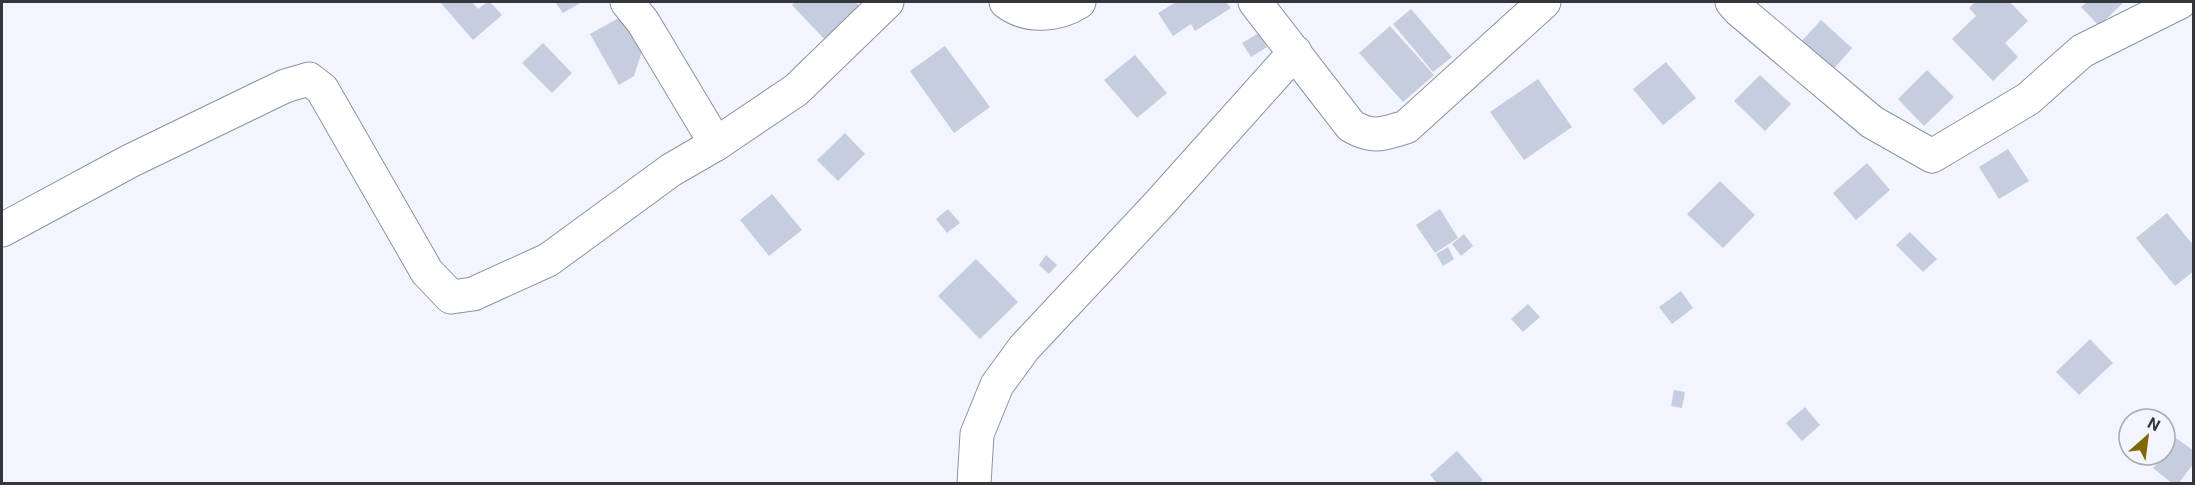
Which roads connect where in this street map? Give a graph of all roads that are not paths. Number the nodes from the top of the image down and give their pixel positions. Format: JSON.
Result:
{"nodes":[{"id":1,"x":627,"y":2,"type":"edge"},
{"id":2,"x":887,"y":2,"type":"edge"},
{"id":3,"x":1006,"y":2,"type":"edge"},
{"id":4,"x":1079,"y":2,"type":"edge"},
{"id":5,"x":1255,"y":2,"type":"edge"},
{"id":6,"x":1544,"y":2,"type":"edge"},
{"id":7,"x":1732,"y":2,"type":"edge"},
{"id":8,"x":2180,"y":2,"type":"edge"},
{"id":9,"x":1295,"y":52,"type":"junction"},
{"id":10,"x":716,"y":144,"type":"junction"},
{"id":11,"x":2,"y":230,"type":"edge"},
{"id":12,"x":974,"y":483,"type":"edge"}],
"edges":[{"from":1,"to":10,"type":"street"},
{"from":2,"to":10,"type":"street"},
{"from":3,"to":4,"type":"street"},
{"from":5,"to":9,"type":"street"},
{"from":6,"to":9,"type":"street"},
{"from":7,"to":8,"type":"street"},
{"from":9,"to":12,"type":"street"},
{"from":10,"to":11,"type":"street"}]}
